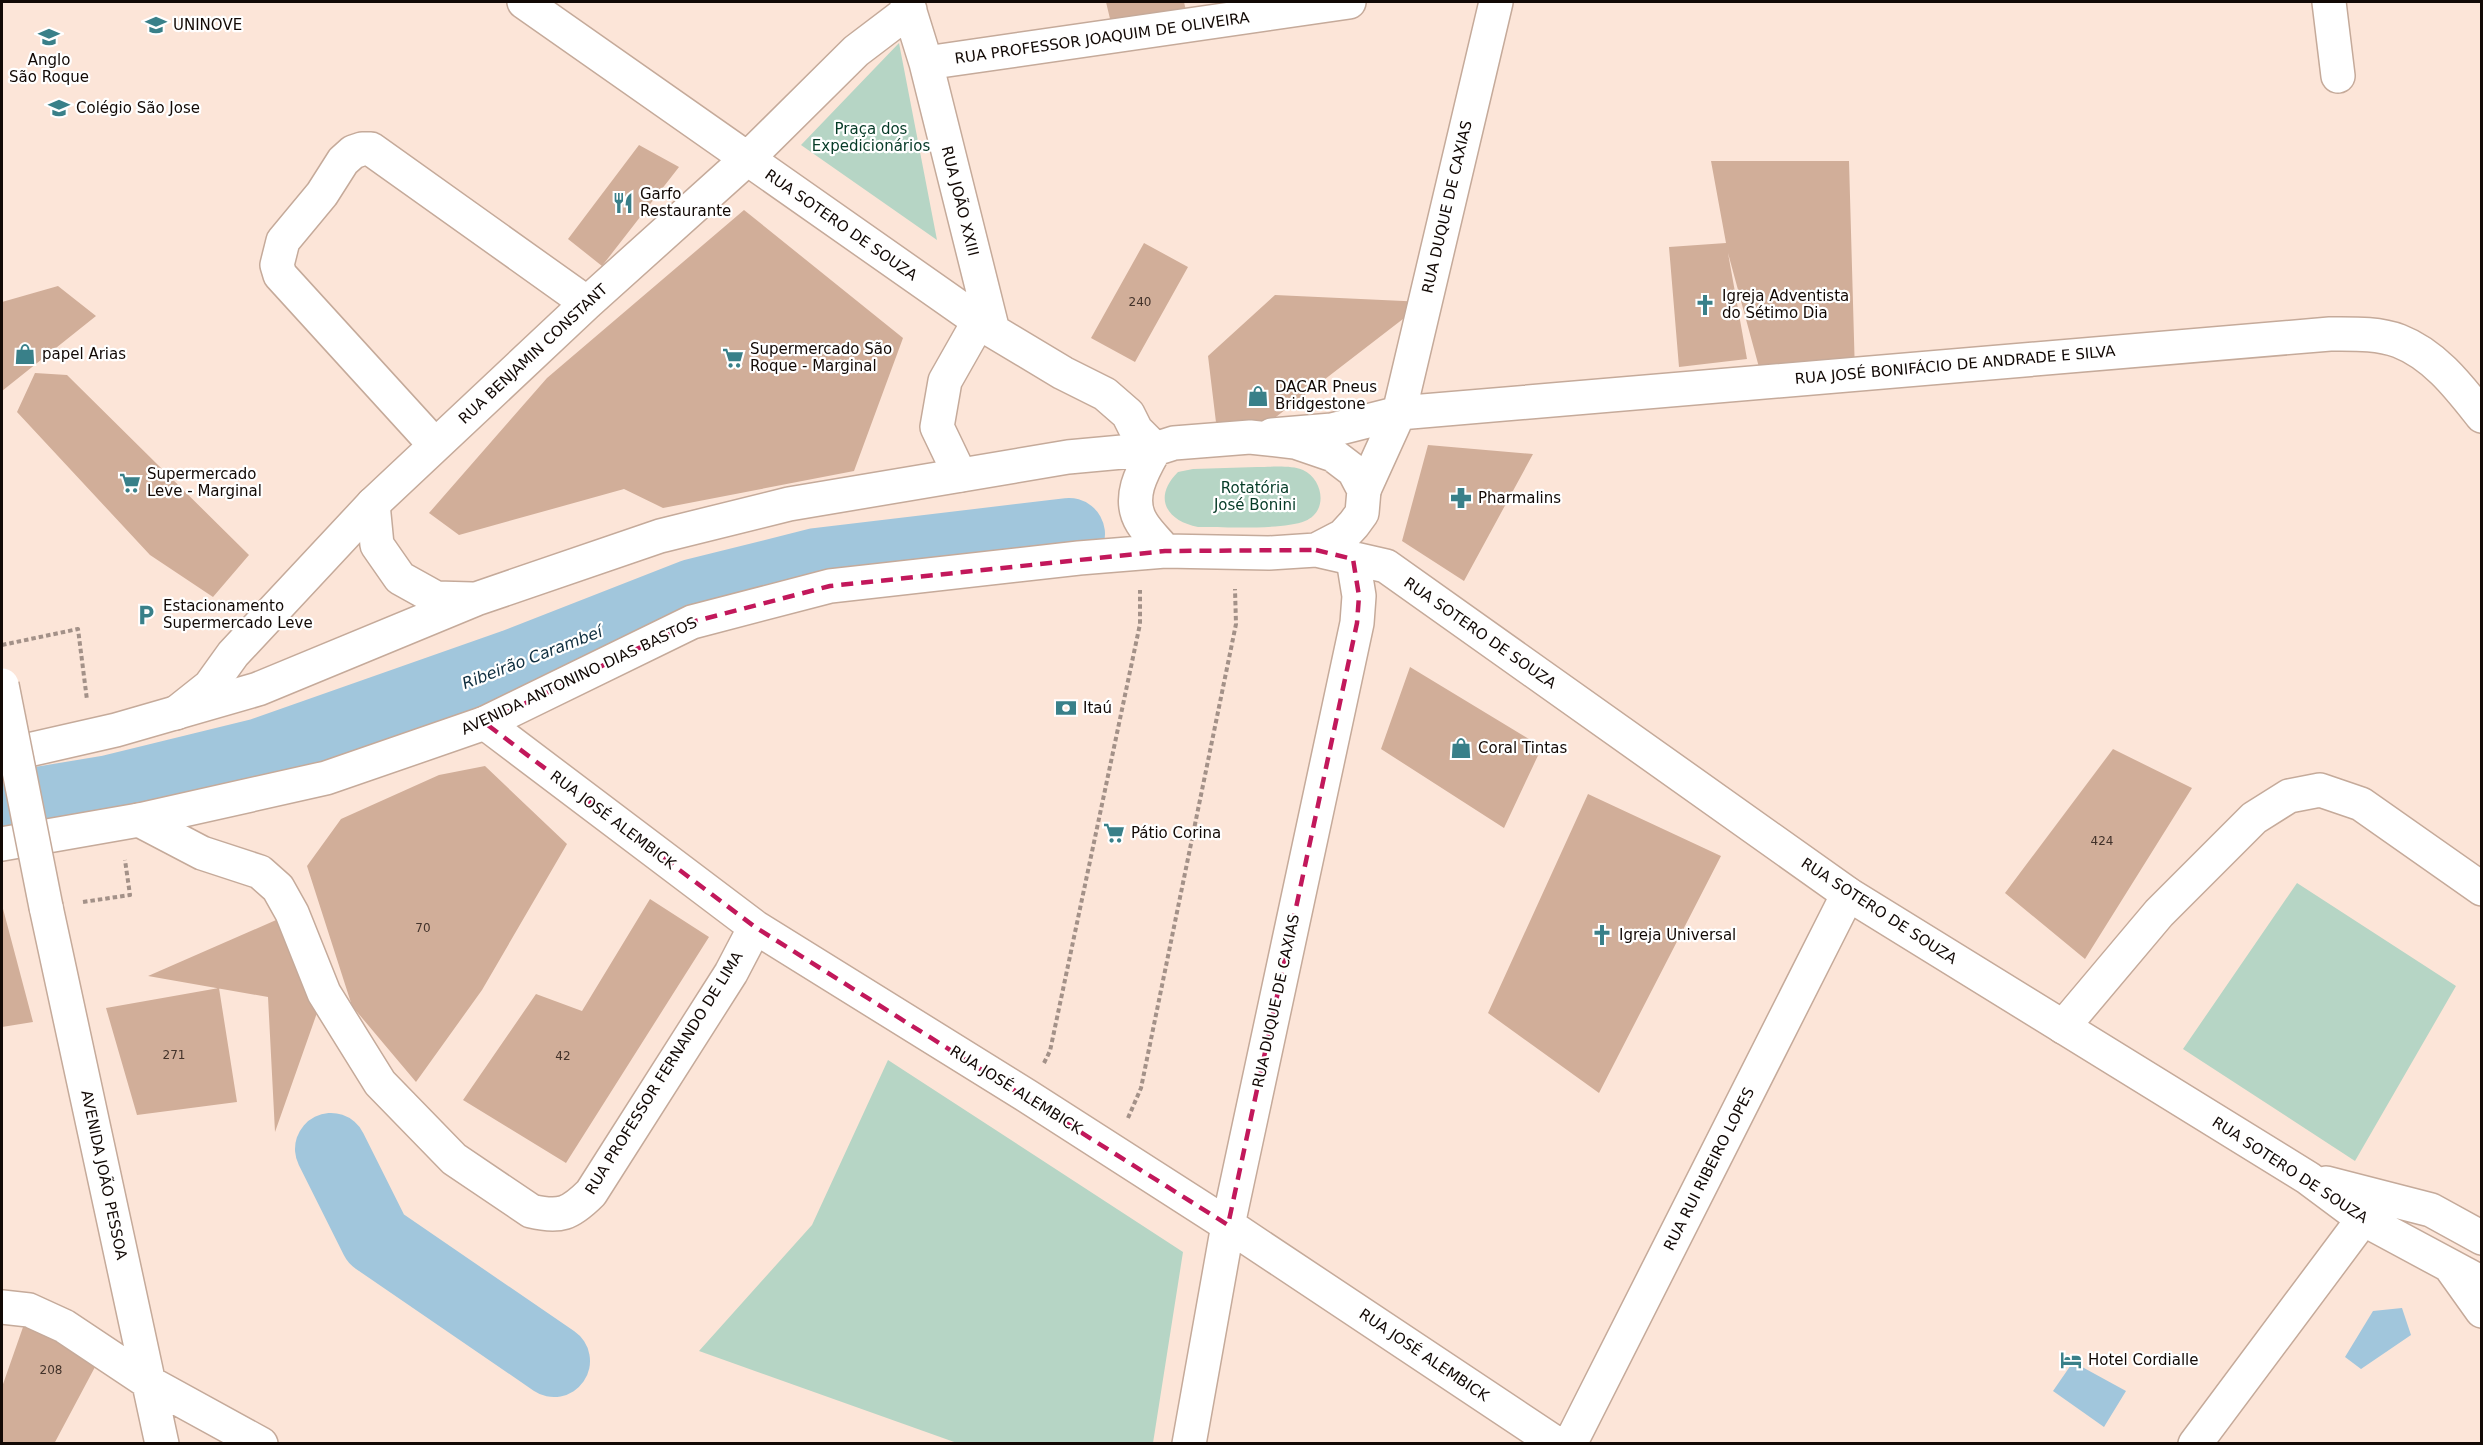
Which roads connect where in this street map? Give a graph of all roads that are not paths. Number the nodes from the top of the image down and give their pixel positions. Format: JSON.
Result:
{"nodes":[{"id":1,"x":524,"y":2,"type":"edge"},
{"id":2,"x":1349,"y":2,"type":"edge"},
{"id":3,"x":1496,"y":2,"type":"edge"},
{"id":4,"x":2329,"y":2,"type":"edge"},
{"id":5,"x":908,"y":6,"type":"edge"},
{"id":6,"x":1284,"y":7,"type":"edge"},
{"id":7,"x":926,"y":63,"type":"junction"},
{"id":8,"x":2338,"y":76,"type":"dead end"},
{"id":9,"x":747,"y":159,"type":"junction"},
{"id":10,"x":587,"y":303,"type":"junction"},
{"id":11,"x":986,"y":326,"type":"junction"},
{"id":12,"x":1399,"y":413,"type":"junction"},
{"id":13,"x":2481,"y":416,"type":"edge"},
{"id":14,"x":1250,"y":437,"type":"junction"},
{"id":15,"x":435,"y":445,"type":"junction"},
{"id":16,"x":1155,"y":449,"type":"junction"},
{"id":17,"x":960,"y":475,"type":"junction"},
{"id":18,"x":1363,"y":502,"type":"junction"},
{"id":19,"x":373,"y":504,"type":"junction"},
{"id":20,"x":1316,"y":549,"type":"junction"},
{"id":21,"x":1153,"y":552,"type":"junction"},
{"id":22,"x":1353,"y":559,"type":"junction"},
{"id":23,"x":1386,"y":566,"type":"junction"},
{"id":24,"x":476,"y":599,"type":"junction"},
{"id":25,"x":2,"y":685,"type":"edge"},
{"id":26,"x":174,"y":714,"type":"junction"},
{"id":27,"x":485,"y":723,"type":"junction"},
{"id":28,"x":2,"y":756,"type":"edge"},
{"id":29,"x":129,"y":821,"type":"junction"},
{"id":30,"x":2,"y":844,"type":"edge"},
{"id":31,"x":2481,"y":889,"type":"edge"},
{"id":32,"x":1848,"y":894,"type":"junction"},
{"id":33,"x":755,"y":927,"type":"junction"},
{"id":34,"x":2063,"y":1027,"type":"junction"},
{"id":35,"x":2308,"y":1178,"type":"junction"},
{"id":36,"x":2363,"y":1219,"type":"junction"},
{"id":37,"x":1228,"y":1225,"type":"junction"},
{"id":38,"x":2481,"y":1238,"type":"edge"},
{"id":39,"x":2451,"y":1267,"type":"junction"},
{"id":40,"x":2481,"y":1283,"type":"edge"},
{"id":41,"x":2,"y":1307,"type":"edge"},
{"id":42,"x":2481,"y":1311,"type":"edge"},
{"id":43,"x":148,"y":1382,"type":"junction"},
{"id":44,"x":162,"y":1443,"type":"edge"},
{"id":45,"x":261,"y":1443,"type":"edge"},
{"id":46,"x":1189,"y":1443,"type":"edge"},
{"id":47,"x":1557,"y":1443,"type":"edge"},
{"id":48,"x":1570,"y":1443,"type":"edge"},
{"id":49,"x":2195,"y":1443,"type":"edge"}],
"edges":[{"from":1,"to":9,"type":"street","name":"RUA SOTERO DE SOUZA"},
{"from":2,"to":6,"type":"street","name":"RUA PROFESSOR JOAQUIM DE OLIVEIRA"},
{"from":3,"to":12,"type":"street","name":"RUA DUQUE DE CAXIAS"},
{"from":4,"to":8,"type":"street"},
{"from":5,"to":7,"type":"street","name":"RUA JOÃO XXIII"},
{"from":5,"to":9,"type":"street","name":"RUA BENJAMIN CONSTANT"},
{"from":6,"to":7,"type":"street","name":"RUA PROFESSOR JOAQUIM DE OLIVEIRA"},
{"from":7,"to":11,"type":"street","name":"RUA JOÃO XXIII"},
{"from":9,"to":10,"type":"street","name":"RUA BENJAMIN CONSTANT"},
{"from":9,"to":11,"type":"street","name":"RUA SOTERO DE SOUZA"},
{"from":10,"to":15,"type":"street","name":"RUA BENJAMIN CONSTANT"},
{"from":10,"to":15,"type":"street"},
{"from":11,"to":16,"type":"street","name":"RUA SOTERO DE SOUZA"},
{"from":11,"to":17,"type":"street"},
{"from":12,"to":13,"type":"street","name":"RUA JOSÉ BONIFÁCIO DE ANDRADE E SILVA"},
{"from":12,"to":14,"type":"street"},
{"from":12,"to":18,"type":"street","name":"RUA DUQUE DE CAXIAS"},
{"from":14,"to":16,"type":"street"},
{"from":14,"to":18,"type":"street"},
{"from":15,"to":19,"type":"street","name":"RUA BENJAMIN CONSTANT"},
{"from":16,"to":17,"type":"street"},
{"from":16,"to":21,"type":"street"},
{"from":17,"to":24,"type":"street"},
{"from":18,"to":20,"type":"street"},
{"from":18,"to":23,"type":"street"},
{"from":19,"to":24,"type":"street"},
{"from":19,"to":26,"type":"street","name":"RUA BENJAMIN CONSTANT"},
{"from":20,"to":21,"type":"street"},
{"from":20,"to":22,"type":"street","name":"RUA SOTERO DE SOUZA"},
{"from":21,"to":27,"type":"street","name":"AVENIDA ANTONINO DIAS BASTOS"},
{"from":22,"to":23,"type":"street","name":"RUA SOTERO DE SOUZA"},
{"from":22,"to":37,"type":"street","name":"RUA DUQUE DE CAXIAS"},
{"from":23,"to":32,"type":"street","name":"RUA SOTERO DE SOUZA"},
{"from":24,"to":26,"type":"street"},
{"from":25,"to":43,"type":"street","name":"AVENIDA JOÃO PESSOA","bridge":true},
{"from":26,"to":28,"type":"street"},
{"from":27,"to":29,"type":"street","name":"AVENIDA ANTONINO DIAS BASTOS"},
{"from":27,"to":33,"type":"street","name":"RUA JOSÉ ALEMBICK"},
{"from":29,"to":30,"type":"street","name":"AVENIDA ANTONINO DIAS BASTOS"},
{"from":29,"to":33,"type":"street","name":"RUA PROFESSOR FERNANDO DE LIMA"},
{"from":31,"to":34,"type":"street"},
{"from":32,"to":34,"type":"street","name":"RUA SOTERO DE SOUZA"},
{"from":32,"to":48,"type":"street","name":"RUA RUI RIBEIRO LOPES"},
{"from":33,"to":37,"type":"street","name":"RUA JOSÉ ALEMBICK"},
{"from":34,"to":35,"type":"street","name":"RUA SOTERO DE SOUZA"},
{"from":35,"to":36,"type":"street","name":"RUA SOTERO DE SOUZA"},
{"from":35,"to":38,"type":"street"},
{"from":36,"to":39,"type":"street","name":"RUA SOTERO DE SOUZA"},
{"from":36,"to":49,"type":"street"},
{"from":37,"to":46,"type":"street","name":"RUA DUQUE DE CAXIAS"},
{"from":37,"to":47,"type":"street","name":"RUA JOSÉ ALEMBICK"},
{"from":39,"to":40,"type":"street","name":"RUA SOTERO DE SOUZA"},
{"from":39,"to":42,"type":"street","name":"RUA SOTERO DE SOUZA"},
{"from":41,"to":43,"type":"street"},
{"from":43,"to":44,"type":"street","name":"AVENIDA JOÃO PESSOA"},
{"from":43,"to":45,"type":"street"}]}
